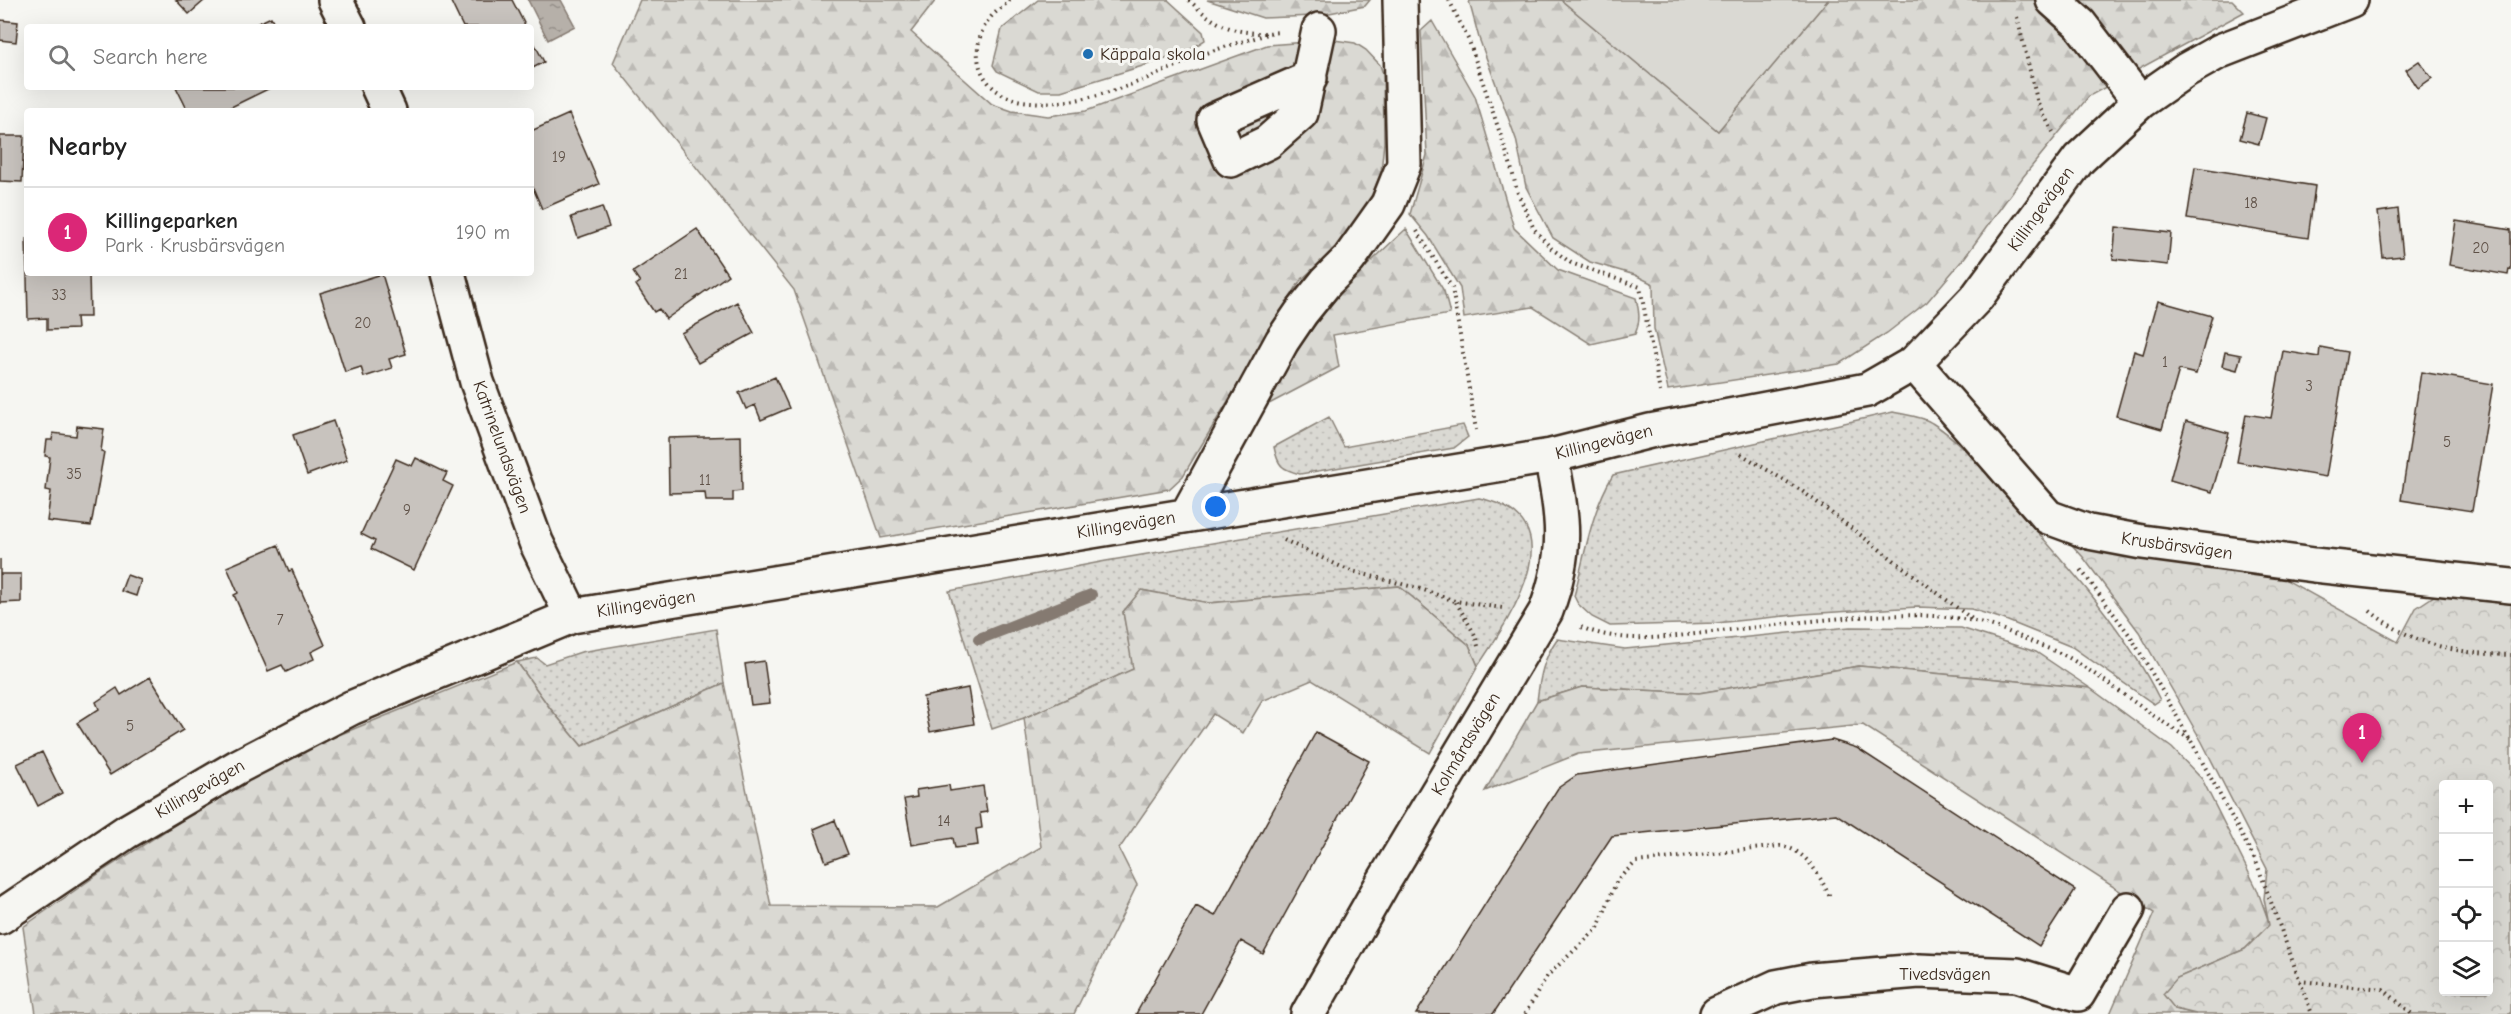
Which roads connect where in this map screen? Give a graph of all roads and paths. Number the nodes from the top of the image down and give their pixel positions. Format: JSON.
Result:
{"nodes":[{"id":1,"x":335,"y":0,"type":"edge"},
{"id":2,"x":1010,"y":0,"type":"edge"},
{"id":3,"x":1189,"y":0,"type":"edge"},
{"id":4,"x":1400,"y":0,"type":"edge"},
{"id":5,"x":1449,"y":0,"type":"edge"},
{"id":6,"x":2053,"y":0,"type":"edge"},
{"id":7,"x":2350,"y":0,"type":"edge"},
{"id":8,"x":2016,"y":12,"type":"dead end"},
{"id":9,"x":347,"y":24,"type":"edge"},
{"id":10,"x":1319,"y":30,"type":"dead end"},
{"id":11,"x":1310,"y":78,"type":"dead end"},
{"id":12,"x":379,"y":90,"type":"edge"},
{"id":13,"x":2140,"y":102,"type":"junction"},
{"id":14,"x":388,"y":108,"type":"edge"},
{"id":15,"x":2079,"y":159,"type":"junction"},
{"id":16,"x":1420,"y":236,"type":"dead end"},
{"id":17,"x":449,"y":276,"type":"edge"},
{"id":18,"x":1914,"y":363,"type":"junction"},
{"id":19,"x":1660,"y":394,"type":"dead end"},
{"id":20,"x":1692,"y":423,"type":"junction"},
{"id":21,"x":1551,"y":456,"type":"junction"},
{"id":22,"x":1483,"y":467,"type":"junction"},
{"id":23,"x":1236,"y":507,"type":"junction"},
{"id":24,"x":1187,"y":515,"type":"junction"},
{"id":25,"x":2048,"y":517,"type":"junction"},
{"id":26,"x":2511,"y":586,"type":"edge"},
{"id":27,"x":2366,"y":607,"type":"dead end"},
{"id":28,"x":1546,"y":611,"type":"junction"},
{"id":29,"x":572,"y":616,"type":"junction"},
{"id":30,"x":1974,"y":621,"type":"junction"},
{"id":31,"x":2511,"y":655,"type":"edge"},
{"id":32,"x":2190,"y":739,"type":"junction"},
{"id":33,"x":1831,"y":899,"type":"dead end"},
{"id":34,"x":2128,"y":909,"type":"dead end"},
{"id":35,"x":0,"y":917,"type":"edge"},
{"id":36,"x":2299,"y":981,"type":"junction"},
{"id":37,"x":1308,"y":1014,"type":"edge"},
{"id":38,"x":1526,"y":1014,"type":"edge"},
{"id":39,"x":1717,"y":1014,"type":"edge"},
{"id":40,"x":2312,"y":1014,"type":"edge"},
{"id":41,"x":2412,"y":1014,"type":"edge"}],
"edges":[{"from":1,"to":9,"type":"street"},
{"from":2,"to":3,"type":"path"},
{"from":4,"to":24,"type":"street"},
{"from":5,"to":19,"type":"path"},
{"from":6,"to":13,"type":"street"},
{"from":7,"to":13,"type":"street","name":"Killingevägen"},
{"from":8,"to":15,"type":"path"},
{"from":10,"to":11,"type":"street"},
{"from":12,"to":14,"type":"street"},
{"from":13,"to":15,"type":"street","name":"Killingevägen"},
{"from":15,"to":18,"type":"street","name":"Killingevägen"},
{"from":16,"to":22,"type":"path"},
{"from":17,"to":29,"type":"street","name":"Katrinelundsvägen"},
{"from":18,"to":20,"type":"street","name":"Killingevägen"},
{"from":18,"to":25,"type":"street","name":"Krusbärsvägen"},
{"from":20,"to":21,"type":"street","name":"Killingevägen"},
{"from":20,"to":30,"type":"path"},
{"from":21,"to":22,"type":"street","name":"Killingevägen"},
{"from":21,"to":28,"type":"street","name":"Kolmårdsvägen"},
{"from":22,"to":23,"type":"street","name":"Killingevägen"},
{"from":23,"to":24,"type":"street","name":"Killingevägen"},
{"from":23,"to":28,"type":"path"},
{"from":24,"to":29,"type":"street","name":"Killingevägen"},
{"from":25,"to":26,"type":"street","name":"Krusbärsvägen"},
{"from":25,"to":32,"type":"path"},
{"from":27,"to":31,"type":"path"},
{"from":28,"to":30,"type":"path"},
{"from":28,"to":37,"type":"street","name":"Kolmårdsvägen"},
{"from":29,"to":35,"type":"street","name":"Killingevägen"},
{"from":30,"to":32,"type":"path"},
{"from":32,"to":36,"type":"path"},
{"from":33,"to":38,"type":"path"},
{"from":34,"to":39,"type":"street","name":"Tivedsvägen"},
{"from":36,"to":40,"type":"path"},
{"from":36,"to":41,"type":"path"}]}
